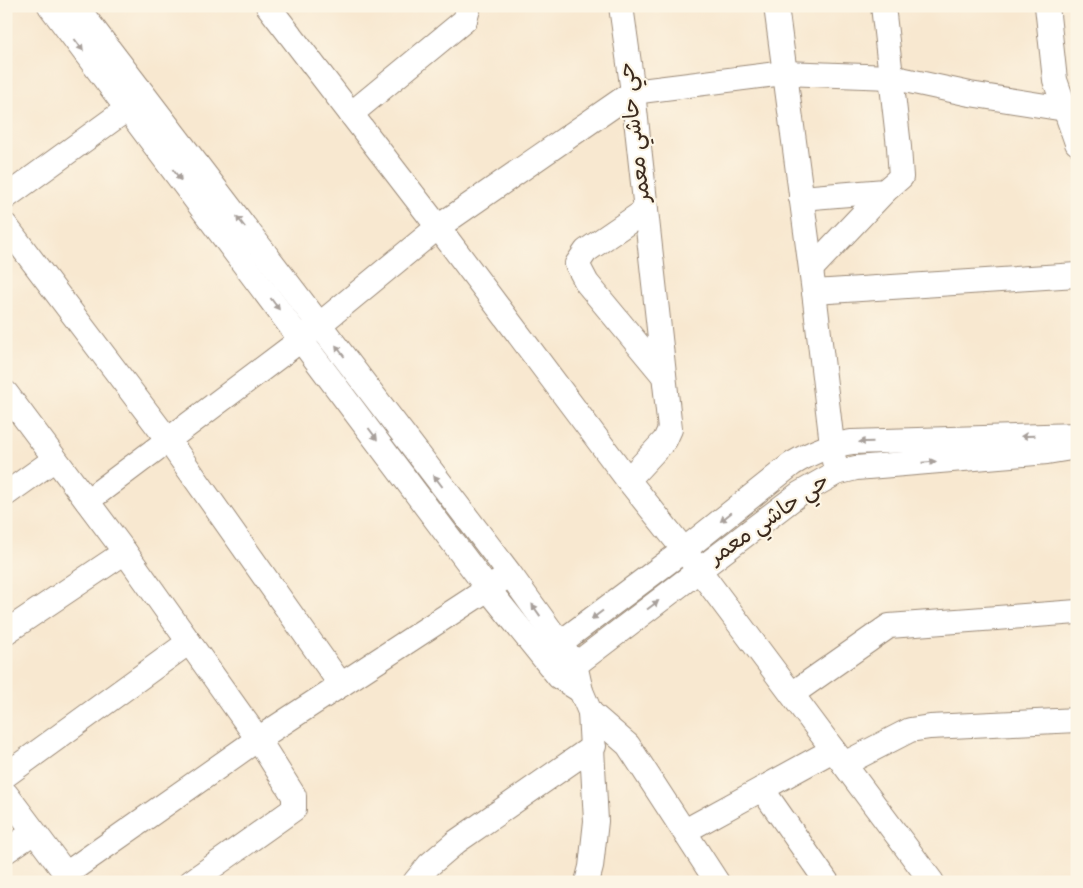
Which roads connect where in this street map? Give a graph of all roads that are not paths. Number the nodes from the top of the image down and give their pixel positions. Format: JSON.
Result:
{"nodes":[{"id":1,"x":50,"y":6,"type":"edge"},
{"id":2,"x":76,"y":6,"type":"edge"},
{"id":3,"x":268,"y":6,"type":"edge"},
{"id":4,"x":469,"y":6,"type":"edge"},
{"id":5,"x":621,"y":6,"type":"edge"},
{"id":6,"x":776,"y":6,"type":"edge"},
{"id":7,"x":883,"y":6,"type":"edge"},
{"id":8,"x":1047,"y":6,"type":"edge"},
{"id":9,"x":784,"y":74,"type":"junction"},
{"id":10,"x":891,"y":77,"type":"junction"},
{"id":11,"x":633,"y":92,"type":"junction"},
{"id":12,"x":127,"y":108,"type":"junction"},
{"id":13,"x":1065,"y":109,"type":"junction"},
{"id":14,"x":351,"y":114,"type":"junction"},
{"id":15,"x":1077,"y":143,"type":"edge"},
{"id":16,"x":885,"y":191,"type":"junction"},
{"id":17,"x":6,"y":197,"type":"edge"},
{"id":18,"x":801,"y":198,"type":"junction"},
{"id":19,"x":646,"y":210,"type":"junction"},
{"id":20,"x":6,"y":226,"type":"edge"},
{"id":21,"x":438,"y":227,"type":"junction"},
{"id":22,"x":811,"y":269,"type":"junction"},
{"id":23,"x":1077,"y":275,"type":"edge"},
{"id":24,"x":814,"y":292,"type":"junction"},
{"id":25,"x":311,"y":332,"type":"junction"},
{"id":26,"x":664,"y":376,"type":"junction"},
{"id":27,"x":6,"y":393,"type":"edge"},
{"id":28,"x":1077,"y":435,"type":"edge"},
{"id":29,"x":168,"y":440,"type":"junction"},
{"id":30,"x":831,"y":445,"type":"junction"},
{"id":31,"x":1077,"y":447,"type":"edge"},
{"id":32,"x":55,"y":459,"type":"junction"},
{"id":33,"x":836,"y":473,"type":"junction"},
{"id":34,"x":628,"y":480,"type":"junction"},
{"id":35,"x":6,"y":494,"type":"edge"},
{"id":36,"x":87,"y":501,"type":"junction"},
{"id":37,"x":684,"y":550,"type":"junction"},
{"id":38,"x":125,"y":552,"type":"junction"},
{"id":39,"x":699,"y":570,"type":"junction"},
{"id":40,"x":510,"y":574,"type":"junction"},
{"id":41,"x":488,"y":589,"type":"junction"},
{"id":42,"x":1077,"y":612,"type":"edge"},
{"id":43,"x":6,"y":632,"type":"edge"},
{"id":44,"x":189,"y":642,"type":"junction"},
{"id":45,"x":551,"y":650,"type":"junction"},
{"id":46,"x":567,"y":671,"type":"junction"},
{"id":47,"x":341,"y":684,"type":"junction"},
{"id":48,"x":792,"y":694,"type":"junction"},
{"id":49,"x":586,"y":701,"type":"junction"},
{"id":50,"x":1077,"y":720,"type":"edge"},
{"id":51,"x":258,"y":739,"type":"junction"},
{"id":52,"x":594,"y":746,"type":"junction"},
{"id":53,"x":839,"y":757,"type":"junction"},
{"id":54,"x":6,"y":775,"type":"edge"},
{"id":55,"x":762,"y":789,"type":"junction"},
{"id":56,"x":6,"y":794,"type":"edge"},
{"id":57,"x":685,"y":831,"type":"junction"},
{"id":58,"x":34,"y":832,"type":"junction"},
{"id":59,"x":6,"y":851,"type":"edge"},
{"id":60,"x":69,"y":878,"type":"edge"},
{"id":61,"x":191,"y":882,"type":"edge"},
{"id":62,"x":415,"y":882,"type":"edge"},
{"id":63,"x":587,"y":882,"type":"edge"},
{"id":64,"x":717,"y":882,"type":"edge"},
{"id":65,"x":827,"y":882,"type":"edge"},
{"id":66,"x":932,"y":882,"type":"edge"}],
"edges":[{"from":1,"to":12,"type":"street","one_way":true},
{"from":25,"to":2,"type":"street","one_way":true},
{"from":3,"to":14,"type":"street"},
{"from":4,"to":14,"type":"street"},
{"from":5,"to":11,"type":"street","name":"حي حاشي معمر"},
{"from":6,"to":9,"type":"street"},
{"from":7,"to":10,"type":"street"},
{"from":8,"to":13,"type":"street"},
{"from":9,"to":10,"type":"street"},
{"from":9,"to":11,"type":"street"},
{"from":9,"to":18,"type":"street"},
{"from":10,"to":13,"type":"street"},
{"from":10,"to":16,"type":"street"},
{"from":11,"to":19,"type":"street","name":"حي حاشي معمر"},
{"from":11,"to":21,"type":"street"},
{"from":12,"to":17,"type":"street"},
{"from":12,"to":25,"type":"street","one_way":true},
{"from":13,"to":15,"type":"street"},
{"from":14,"to":21,"type":"street"},
{"from":16,"to":18,"type":"street"},
{"from":16,"to":22,"type":"street"},
{"from":18,"to":22,"type":"street"},
{"from":19,"to":26,"type":"street","name":"حي حاشي معمر"},
{"from":19,"to":26,"type":"street"},
{"from":20,"to":29,"type":"street"},
{"from":21,"to":25,"type":"street"},
{"from":21,"to":34,"type":"street"},
{"from":22,"to":24,"type":"street"},
{"from":23,"to":24,"type":"street"},
{"from":24,"to":30,"type":"street"},
{"from":25,"to":29,"type":"street"},
{"from":40,"to":25,"type":"street","one_way":true},
{"from":25,"to":41,"type":"street","one_way":true},
{"from":26,"to":34,"type":"street","name":"حي حاشي معمر"},
{"from":27,"to":32,"type":"street"},
{"from":28,"to":30,"type":"street","name":"حي حاشي معمر","one_way":true},
{"from":29,"to":36,"type":"street"},
{"from":29,"to":47,"type":"street"},
{"from":30,"to":33,"type":"street"},
{"from":30,"to":37,"type":"street","name":"حي حاشي معمر","one_way":true},
{"from":33,"to":31,"type":"street","name":"حي حاشي معمر","one_way":true},
{"from":32,"to":35,"type":"street"},
{"from":32,"to":36,"type":"street"},
{"from":33,"to":39,"type":"street","name":"حي حاشي معمر"},
{"from":34,"to":37,"type":"street","name":"حي حاشي معمر"},
{"from":36,"to":38,"type":"street"},
{"from":37,"to":39,"type":"street"},
{"from":37,"to":45,"type":"street","name":"حي حاشي معمر","one_way":true},
{"from":38,"to":43,"type":"street"},
{"from":38,"to":44,"type":"street"},
{"from":46,"to":39,"type":"street","name":"حي حاشي معمر","one_way":true},
{"from":39,"to":48,"type":"street"},
{"from":40,"to":41,"type":"street"},
{"from":45,"to":40,"type":"street","one_way":true},
{"from":41,"to":45,"type":"street"},
{"from":41,"to":47,"type":"street"},
{"from":42,"to":48,"type":"street"},
{"from":44,"to":51,"type":"street"},
{"from":44,"to":54,"type":"street"},
{"from":45,"to":46,"type":"street"},
{"from":46,"to":49,"type":"street"},
{"from":47,"to":51,"type":"street"},
{"from":48,"to":53,"type":"street"},
{"from":49,"to":52,"type":"street"},
{"from":49,"to":57,"type":"street"},
{"from":50,"to":53,"type":"street"},
{"from":51,"to":60,"type":"street"},
{"from":51,"to":61,"type":"street"},
{"from":52,"to":62,"type":"street"},
{"from":52,"to":63,"type":"street"},
{"from":53,"to":55,"type":"street"},
{"from":53,"to":66,"type":"street"},
{"from":55,"to":57,"type":"street"},
{"from":55,"to":65,"type":"street"},
{"from":56,"to":58,"type":"street"},
{"from":57,"to":64,"type":"street"},
{"from":58,"to":59,"type":"street"},
{"from":58,"to":60,"type":"street"}]}
